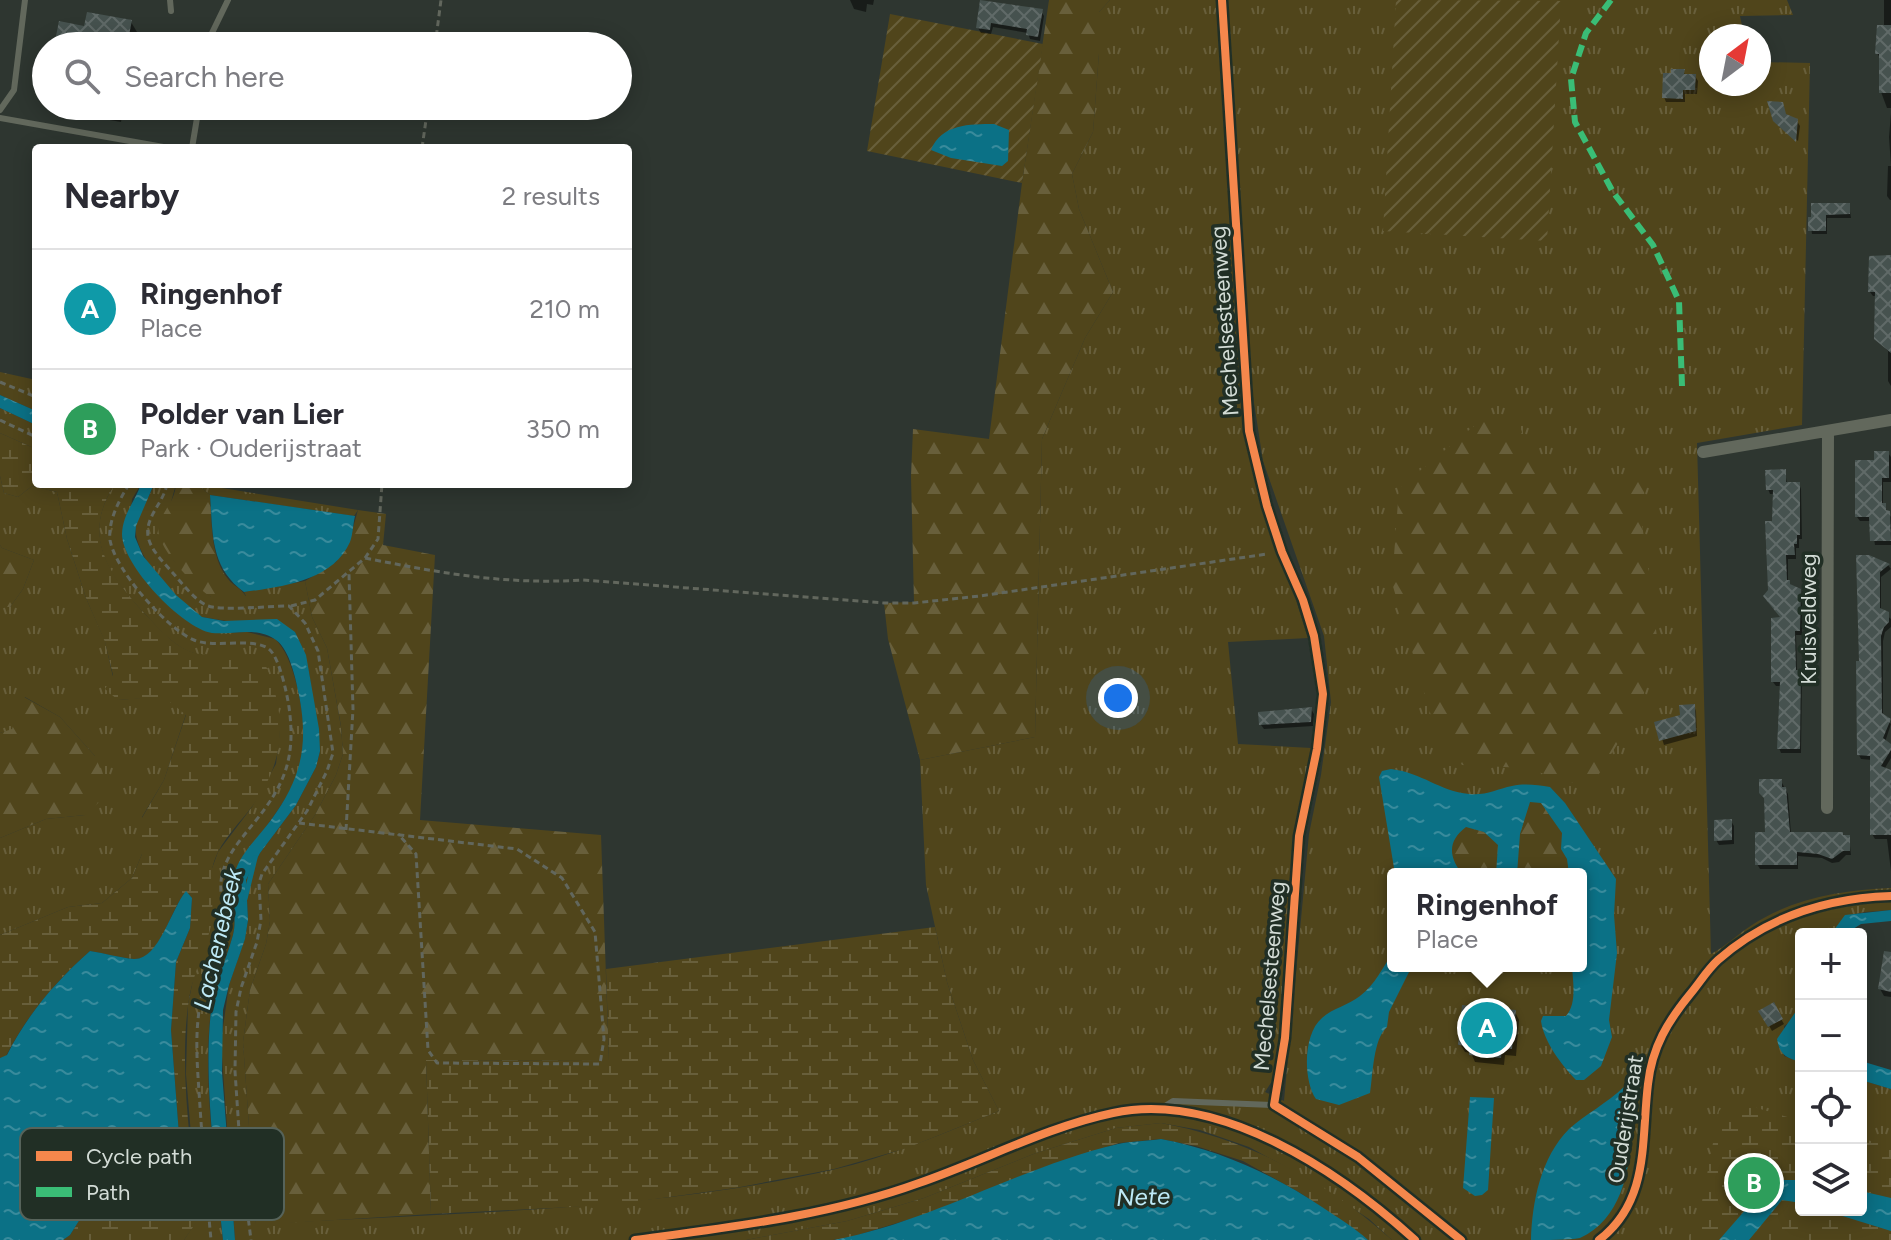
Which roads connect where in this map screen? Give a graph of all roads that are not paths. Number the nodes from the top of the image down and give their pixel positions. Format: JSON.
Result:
{"nodes":[{"id":1,"x":25,"y":0,"type":"edge"},
{"id":2,"x":170,"y":0,"type":"edge"},
{"id":3,"x":228,"y":0,"type":"edge"},
{"id":4,"x":1222,"y":0,"type":"edge"},
{"id":5,"x":171,"y":11,"type":"dead end"},
{"id":6,"x":212,"y":32,"type":"edge"},
{"id":7,"x":0,"y":110,"type":"edge"},
{"id":8,"x":0,"y":118,"type":"edge"},
{"id":9,"x":197,"y":120,"type":"edge"},
{"id":10,"x":146,"y":144,"type":"edge"},
{"id":11,"x":193,"y":144,"type":"edge"},
{"id":12,"x":1891,"y":420,"type":"edge"},
{"id":13,"x":1828,"y":431,"type":"junction"},
{"id":14,"x":1703,"y":452,"type":"dead end"},
{"id":15,"x":1827,"y":808,"type":"dead end"},
{"id":16,"x":1891,"y":896,"type":"edge"},
{"id":17,"x":1274,"y":1105,"type":"junction"},
{"id":18,"x":1162,"y":1108,"type":"junction"},
{"id":19,"x":635,"y":1240,"type":"edge"},
{"id":20,"x":1415,"y":1240,"type":"edge"},
{"id":21,"x":1461,"y":1240,"type":"edge"},
{"id":22,"x":1599,"y":1240,"type":"edge"}],
"edges":[{"from":1,"to":7,"type":"lane"},
{"from":2,"to":5,"type":"lane"},
{"from":3,"to":6,"type":"lane"},
{"from":4,"to":17,"type":"street","name":"Mechelsesteenweg"},
{"from":8,"to":10,"type":"lane"},
{"from":9,"to":11,"type":"lane"},
{"from":12,"to":13,"type":"street"},
{"from":13,"to":14,"type":"street"},
{"from":13,"to":15,"type":"street","name":"Kruisveldweg"},
{"from":16,"to":22,"type":"street","name":"Ouderijstraat"},
{"from":17,"to":18,"type":"lane"},
{"from":17,"to":21,"type":"street"},
{"from":18,"to":19,"type":"lane"},
{"from":18,"to":20,"type":"lane"}]}
